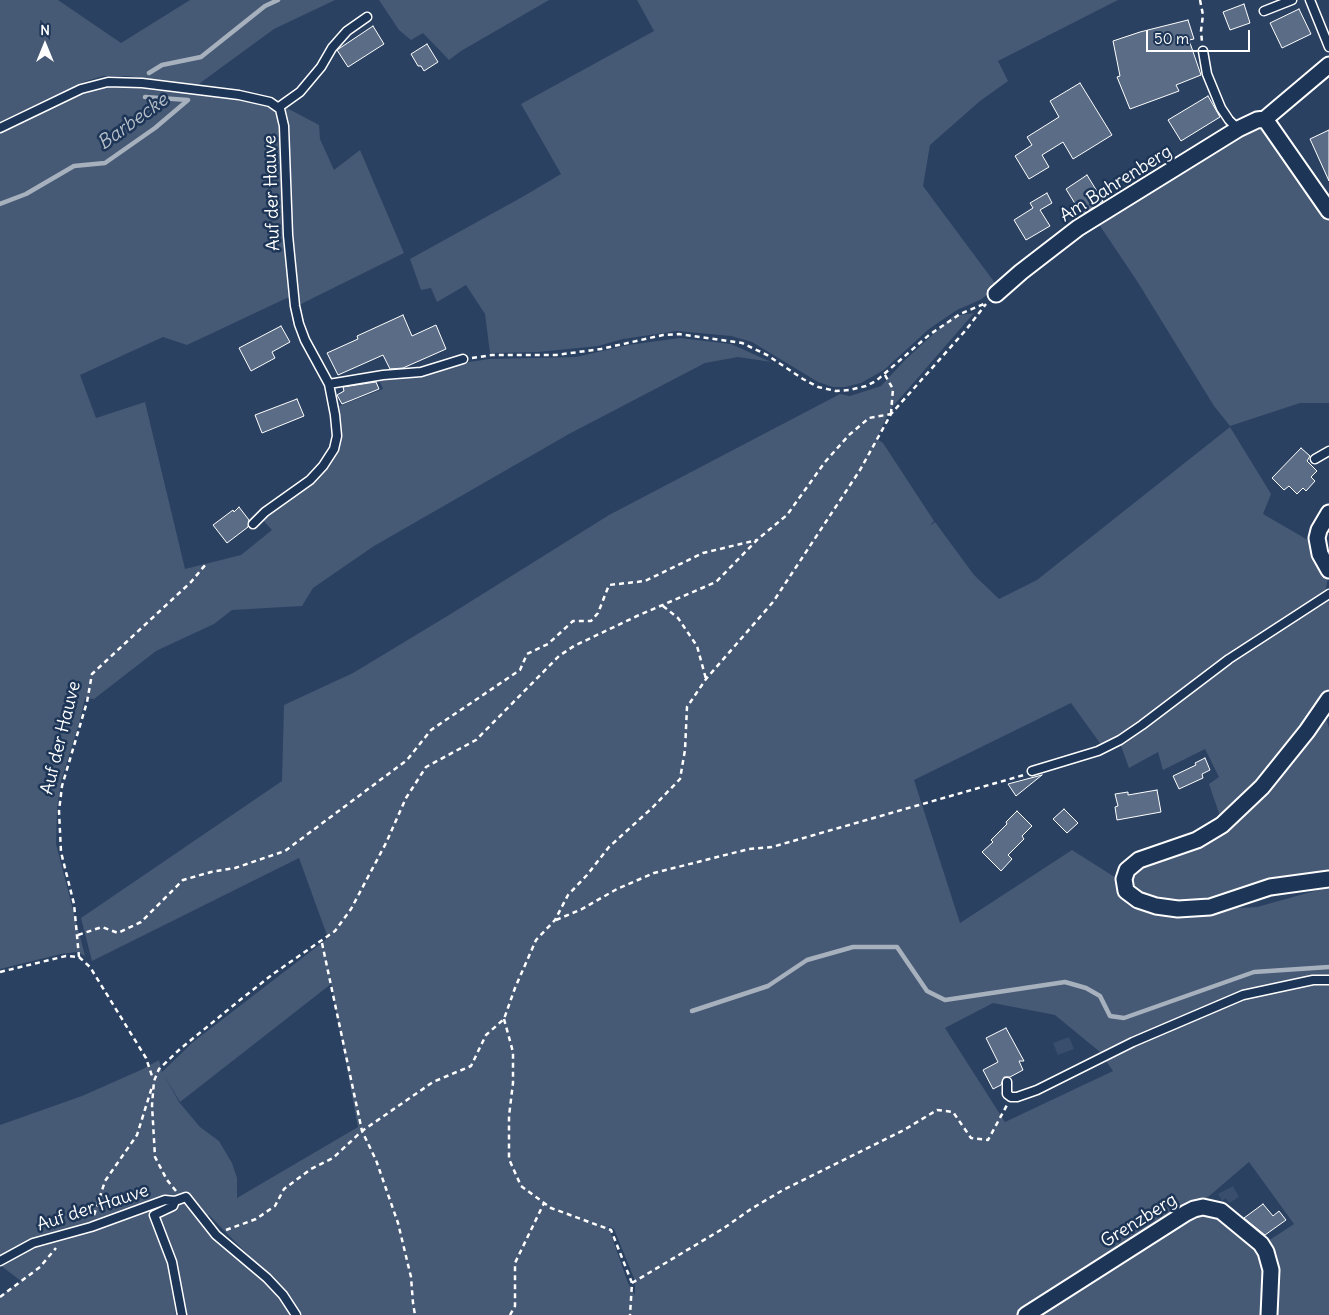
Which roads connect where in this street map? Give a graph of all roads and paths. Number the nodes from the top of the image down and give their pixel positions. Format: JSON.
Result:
{"nodes":[{"id":1,"x":1200,"y":0,"type":"edge"},
{"id":2,"x":1292,"y":0,"type":"edge"},
{"id":3,"x":1310,"y":0,"type":"edge"},
{"id":4,"x":1264,"y":11,"type":"dead end"},
{"id":5,"x":367,"y":18,"type":"dead end"},
{"id":6,"x":1329,"y":47,"type":"edge"},
{"id":7,"x":1203,"y":51,"type":"joint"},
{"id":8,"x":1329,"y":65,"type":"edge"},
{"id":9,"x":279,"y":107,"type":"junction"},
{"id":10,"x":1265,"y":119,"type":"junction"},
{"id":11,"x":0,"y":128,"type":"edge"},
{"id":12,"x":1238,"y":129,"type":"junction"},
{"id":13,"x":1329,"y":211,"type":"edge"},
{"id":14,"x":996,"y":294,"type":"dead end"},
{"id":15,"x":463,"y":359,"type":"joint"},
{"id":16,"x":884,"y":374,"type":"junction"},
{"id":17,"x":329,"y":384,"type":"junction"},
{"id":18,"x":892,"y":414,"type":"junction"},
{"id":19,"x":1329,"y":450,"type":"edge"},
{"id":20,"x":1315,"y":459,"type":"dead end"},
{"id":21,"x":1329,"y":513,"type":"edge"},
{"id":22,"x":253,"y":524,"type":"dead end"},
{"id":23,"x":758,"y":539,"type":"junction"},
{"id":24,"x":206,"y":564,"type":"dead end"},
{"id":25,"x":1329,"y":570,"type":"edge"},
{"id":26,"x":1329,"y":594,"type":"edge"},
{"id":27,"x":663,"y":606,"type":"junction"},
{"id":28,"x":706,"y":679,"type":"junction"},
{"id":29,"x":1329,"y":699,"type":"edge"},
{"id":30,"x":1032,"y":771,"type":"joint"},
{"id":31,"x":1329,"y":879,"type":"edge"},
{"id":32,"x":555,"y":920,"type":"junction"},
{"id":33,"x":78,"y":935,"type":"junction"},
{"id":34,"x":322,"y":943,"type":"dead end"},
{"id":35,"x":79,"y":956,"type":"junction"},
{"id":36,"x":0,"y":972,"type":"edge"},
{"id":37,"x":1329,"y":980,"type":"edge"},
{"id":38,"x":504,"y":1019,"type":"junction"},
{"id":39,"x":154,"y":1081,"type":"junction"},
{"id":40,"x":1007,"y":1082,"type":"dead end"},
{"id":41,"x":1011,"y":1097,"type":"junction"},
{"id":42,"x":362,"y":1131,"type":"junction"},
{"id":43,"x":186,"y":1197,"type":"junction"},
{"id":44,"x":175,"y":1202,"type":"junction"},
{"id":45,"x":544,"y":1203,"type":"junction"},
{"id":46,"x":91,"y":1227,"type":"junction"},
{"id":47,"x":216,"y":1235,"type":"junction"},
{"id":48,"x":62,"y":1236,"type":"junction"},
{"id":49,"x":0,"y":1260,"type":"edge"},
{"id":50,"x":632,"y":1282,"type":"junction"},
{"id":51,"x":0,"y":1297,"type":"edge"},
{"id":52,"x":182,"y":1315,"type":"edge"},
{"id":53,"x":296,"y":1315,"type":"edge"},
{"id":54,"x":415,"y":1315,"type":"edge"},
{"id":55,"x":510,"y":1315,"type":"edge"},
{"id":56,"x":630,"y":1315,"type":"edge"},
{"id":57,"x":1026,"y":1315,"type":"edge"},
{"id":58,"x":1269,"y":1315,"type":"edge"}],
"edges":[{"from":1,"to":7,"type":"path"},
{"from":2,"to":4,"type":"lane"},
{"from":3,"to":6,"type":"lane"},
{"from":5,"to":9,"type":"lane"},
{"from":7,"to":12,"type":"lane"},
{"from":8,"to":10,"type":"street","name":"Am Bahrenberg"},
{"from":9,"to":11,"type":"lane"},
{"from":9,"to":17,"type":"lane","name":"Auf der Hauve"},
{"from":10,"to":12,"type":"street","name":"Am Bahrenberg"},
{"from":10,"to":13,"type":"street"},
{"from":12,"to":14,"type":"street","name":"Am Bahrenberg"},
{"from":15,"to":16,"type":"path"},
{"from":15,"to":17,"type":"lane"},
{"from":16,"to":18,"type":"path"},
{"from":16,"to":18,"type":"path"},
{"from":17,"to":22,"type":"lane","name":"Auf der Hauve"},
{"from":18,"to":23,"type":"path"},
{"from":18,"to":28,"type":"path"},
{"from":19,"to":20,"type":"lane"},
{"from":21,"to":25,"type":"street"},
{"from":23,"to":27,"type":"path"},
{"from":23,"to":33,"type":"path"},
{"from":24,"to":33,"type":"path","name":"Auf der Hauve"},
{"from":26,"to":30,"type":"lane"},
{"from":27,"to":28,"type":"path"},
{"from":27,"to":39,"type":"path"},
{"from":28,"to":32,"type":"path"},
{"from":29,"to":31,"type":"street"},
{"from":30,"to":32,"type":"path"},
{"from":32,"to":38,"type":"path"},
{"from":33,"to":35,"type":"path","name":"Auf der Hauve"},
{"from":34,"to":42,"type":"path"},
{"from":35,"to":36,"type":"path"},
{"from":35,"to":39,"type":"path"},
{"from":37,"to":41,"type":"lane"},
{"from":38,"to":42,"type":"path"},
{"from":38,"to":45,"type":"path"},
{"from":39,"to":43,"type":"path"},
{"from":39,"to":46,"type":"path"},
{"from":40,"to":41,"type":"lane"},
{"from":41,"to":50,"type":"path"},
{"from":42,"to":47,"type":"path"},
{"from":42,"to":54,"type":"path"},
{"from":43,"to":44,"type":"lane","name":"Auf der Hauve"},
{"from":43,"to":47,"type":"lane"},
{"from":44,"to":46,"type":"lane","name":"Auf der Hauve"},
{"from":44,"to":52,"type":"lane"},
{"from":45,"to":50,"type":"path"},
{"from":45,"to":55,"type":"path"},
{"from":46,"to":48,"type":"lane","name":"Auf der Hauve"},
{"from":47,"to":53,"type":"lane"},
{"from":48,"to":49,"type":"lane","name":"Auf der Hauve"},
{"from":48,"to":51,"type":"path"},
{"from":50,"to":56,"type":"path"},
{"from":57,"to":58,"type":"street","name":"Grenzberg"}]}
